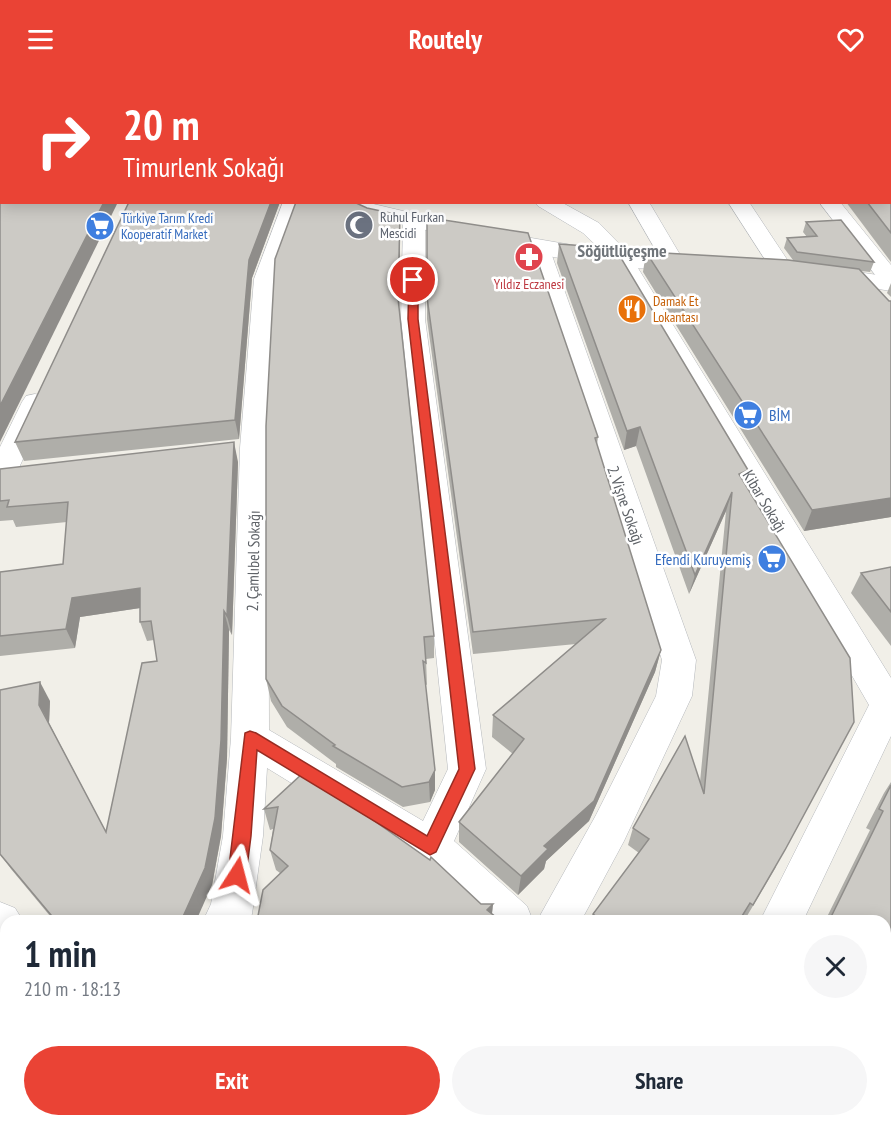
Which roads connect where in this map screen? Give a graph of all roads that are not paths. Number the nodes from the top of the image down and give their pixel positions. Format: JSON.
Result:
{"nodes":[{"id":1,"x":292,"y":204,"type":"edge"},
{"id":2,"x":346,"y":204,"type":"edge"},
{"id":3,"x":549,"y":204,"type":"edge"},
{"id":4,"x":639,"y":204,"type":"edge"},
{"id":5,"x":739,"y":204,"type":"edge"},
{"id":6,"x":831,"y":204,"type":"edge"},
{"id":7,"x":414,"y":222,"type":"junction"},
{"id":8,"x":538,"y":247,"type":"junction"},
{"id":9,"x":622,"y":260,"type":"junction"},
{"id":10,"x":674,"y":263,"type":"junction"},
{"id":11,"x":707,"y":265,"type":"edge"},
{"id":12,"x":751,"y":267,"type":"edge"},
{"id":13,"x":783,"y":270,"type":"junction"},
{"id":14,"x":857,"y":278,"type":"junction"},
{"id":15,"x":891,"y":282,"type":"edge"},
{"id":16,"x":884,"y":307,"type":"edge"},
{"id":17,"x":45,"y":381,"type":"edge"},
{"id":18,"x":35,"y":472,"type":"edge"},
{"id":19,"x":0,"y":476,"type":"edge"},
{"id":20,"x":889,"y":708,"type":"edge"},
{"id":21,"x":250,"y":738,"type":"junction"},
{"id":22,"x":430,"y":847,"type":"junction"},
{"id":23,"x":230,"y":915,"type":"edge"},
{"id":24,"x":505,"y":915,"type":"edge"},
{"id":25,"x":561,"y":915,"type":"edge"},
{"id":26,"x":784,"y":915,"type":"edge"}],
"edges":[{"from":1,"to":21,"type":"street","name":"2. Çamlıbel Sokağı"},
{"from":2,"to":7,"type":"street"},
{"from":3,"to":9,"type":"street","name":"Kibar Sokağı"},
{"from":4,"to":10,"type":"street"},
{"from":5,"to":13,"type":"street"},
{"from":6,"to":15,"type":"street"},
{"from":7,"to":8,"type":"street"},
{"from":7,"to":22,"type":"street"},
{"from":8,"to":9,"type":"street"},
{"from":8,"to":25,"type":"street","name":"2. Vişne Sokağı"},
{"from":9,"to":10,"type":"street"},
{"from":9,"to":20,"type":"street","name":"Kibar Sokağı"},
{"from":10,"to":11,"type":"street"},
{"from":12,"to":13,"type":"street"},
{"from":13,"to":14,"type":"street"},
{"from":14,"to":15,"type":"street"},
{"from":14,"to":16,"type":"street"},
{"from":17,"to":19,"type":"street"},
{"from":18,"to":19,"type":"street"},
{"from":20,"to":26,"type":"street"},
{"from":21,"to":22,"type":"street"},
{"from":21,"to":23,"type":"street","name":"2. Çamlıbel Sokağı"},
{"from":22,"to":24,"type":"street"}]}
